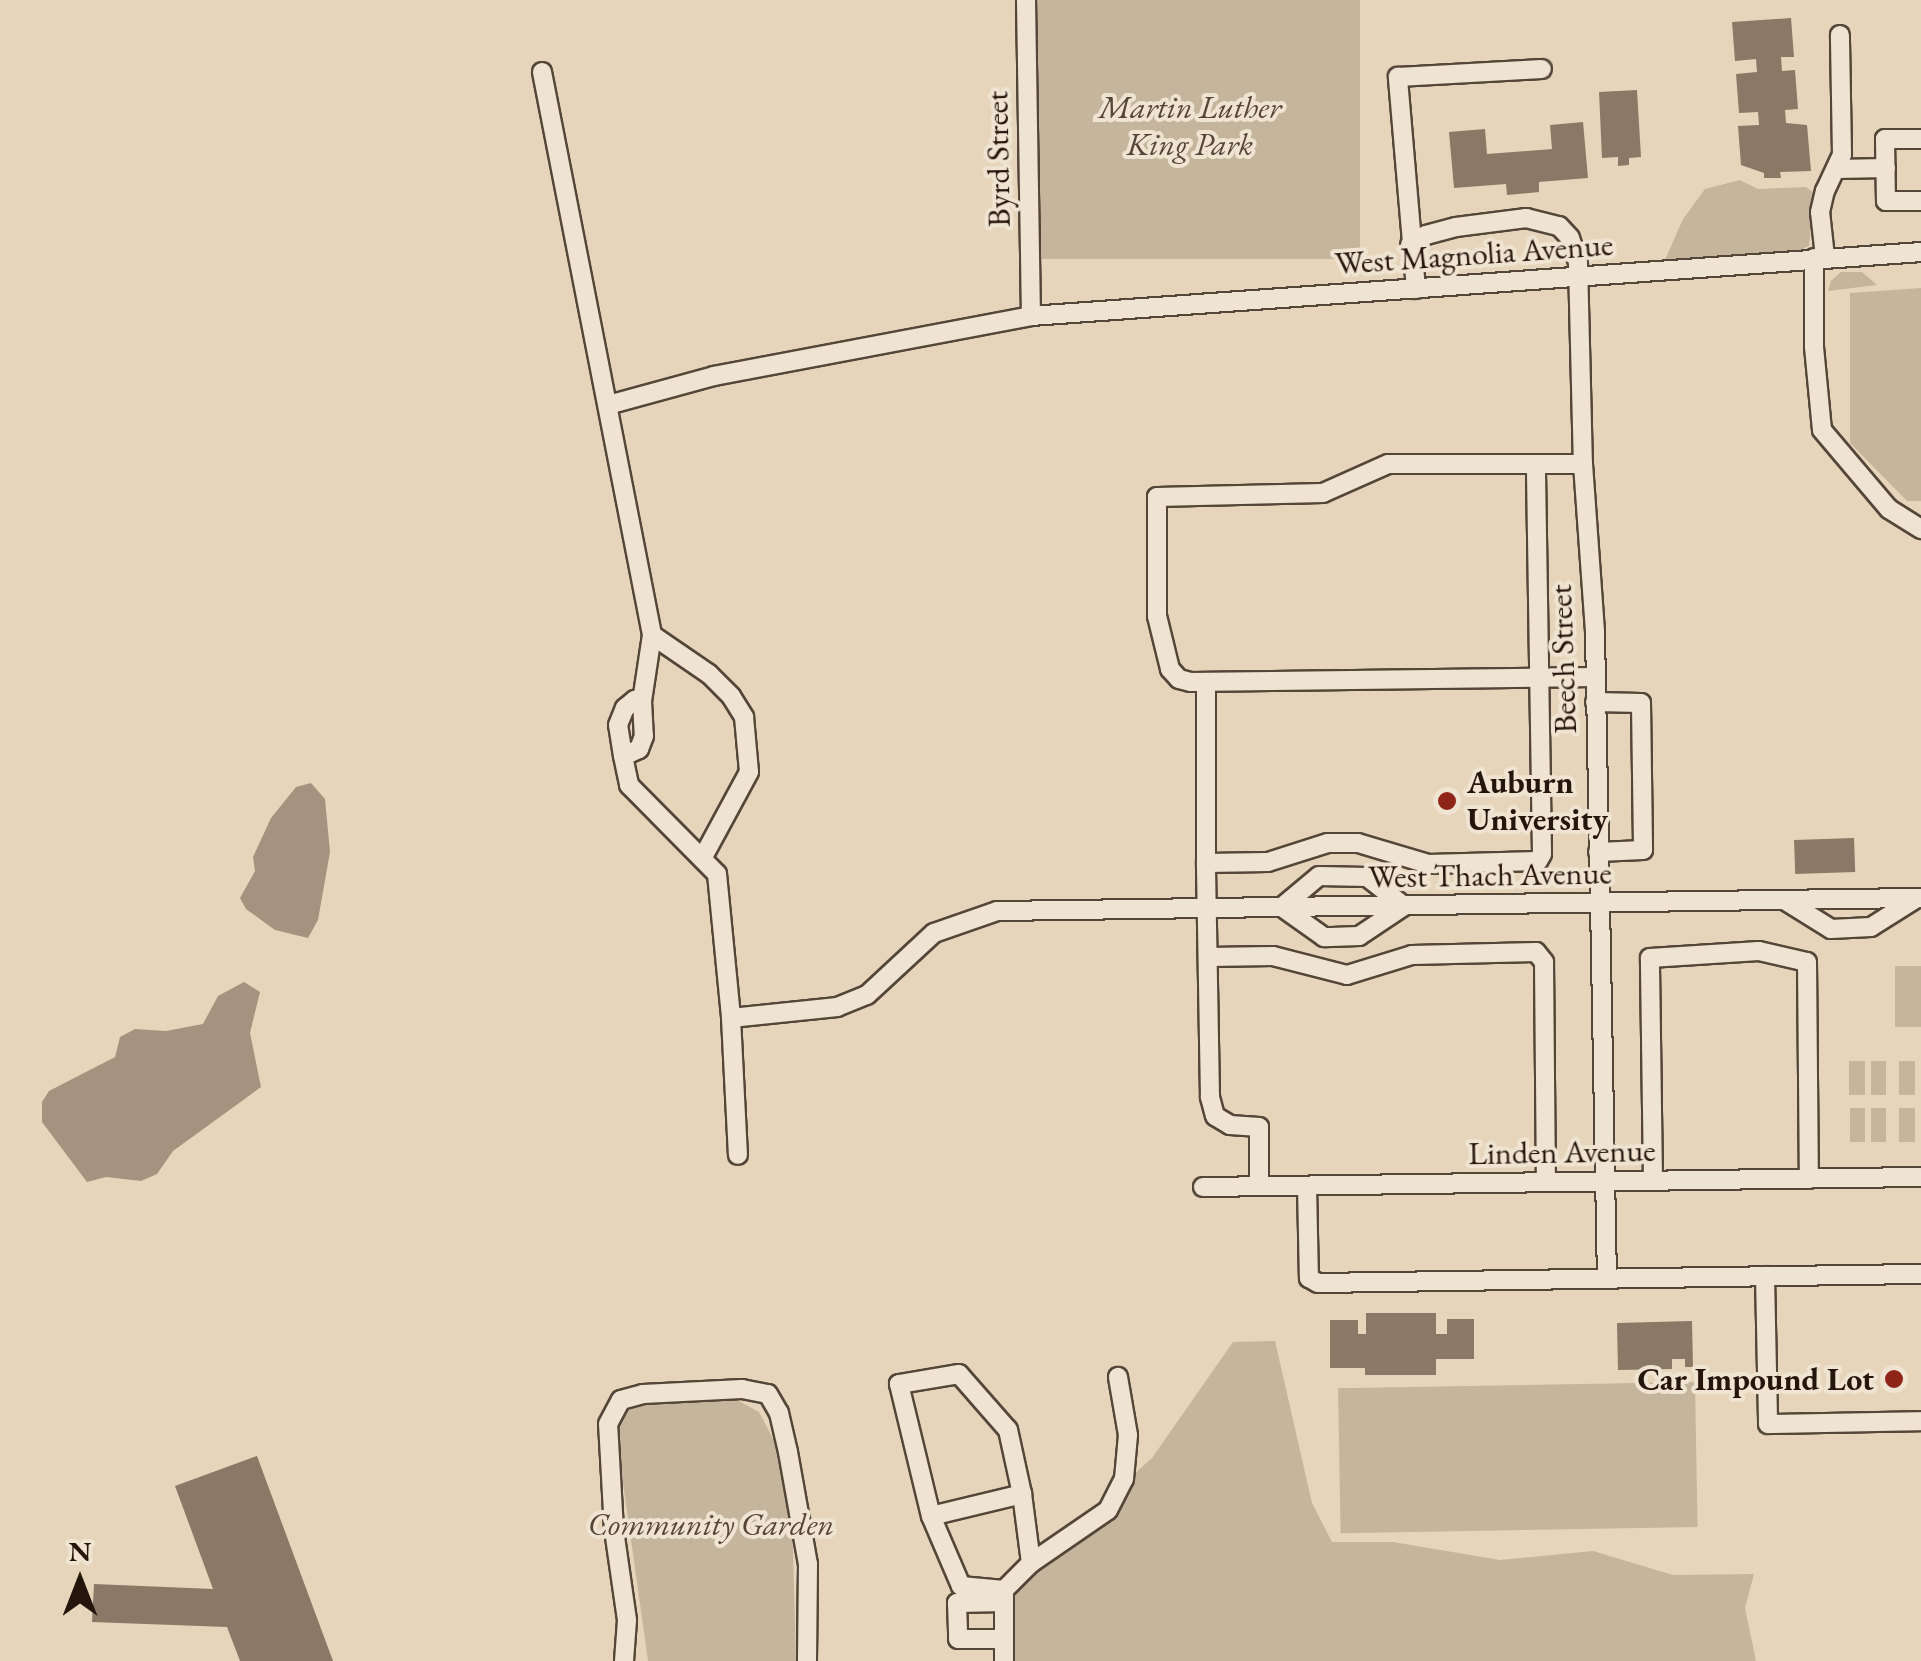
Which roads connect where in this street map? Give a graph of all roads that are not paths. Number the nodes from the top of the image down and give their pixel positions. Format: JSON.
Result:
{"nodes":[{"id":1,"x":1026,"y":0,"type":"edge"},
{"id":2,"x":1840,"y":35,"type":"dead end"},
{"id":3,"x":1542,"y":69,"type":"dead end"},
{"id":4,"x":542,"y":72,"type":"dead end"},
{"id":5,"x":1921,"y":139,"type":"edge"},
{"id":6,"x":1886,"y":168,"type":"junction"},
{"id":7,"x":1837,"y":169,"type":"junction"},
{"id":8,"x":1921,"y":201,"type":"edge"},
{"id":9,"x":1410,"y":246,"type":"junction"},
{"id":10,"x":1921,"y":252,"type":"edge"},
{"id":11,"x":1819,"y":257,"type":"junction"},
{"id":12,"x":1579,"y":278,"type":"junction"},
{"id":13,"x":1416,"y":288,"type":"junction"},
{"id":14,"x":1031,"y":316,"type":"junction"},
{"id":15,"x":608,"y":405,"type":"junction"},
{"id":16,"x":1582,"y":464,"type":"junction"},
{"id":17,"x":1536,"y":465,"type":"junction"},
{"id":18,"x":1921,"y":528,"type":"edge"},
{"id":19,"x":652,"y":635,"type":"junction"},
{"id":20,"x":1595,"y":677,"type":"junction"},
{"id":21,"x":1538,"y":678,"type":"junction"},
{"id":22,"x":1206,"y":682,"type":"junction"},
{"id":23,"x":642,"y":701,"type":"junction"},
{"id":24,"x":1596,"y":702,"type":"junction"},
{"id":25,"x":623,"y":756,"type":"junction"},
{"id":26,"x":1598,"y":852,"type":"junction"},
{"id":27,"x":703,"y":857,"type":"junction"},
{"id":28,"x":1206,"y":863,"type":"junction"},
{"id":29,"x":1919,"y":898,"type":"edge"},
{"id":30,"x":1785,"y":901,"type":"junction"},
{"id":31,"x":1599,"y":904,"type":"junction"},
{"id":32,"x":1404,"y":906,"type":"junction"},
{"id":33,"x":1206,"y":907,"type":"junction"},
{"id":34,"x":1282,"y":907,"type":"junction"},
{"id":35,"x":1208,"y":957,"type":"junction"},
{"id":36,"x":732,"y":1018,"type":"junction"},
{"id":37,"x":738,"y":1155,"type":"dead end"},
{"id":38,"x":1921,"y":1177,"type":"edge"},
{"id":39,"x":1810,"y":1179,"type":"junction"},
{"id":40,"x":1653,"y":1180,"type":"junction"},
{"id":41,"x":1606,"y":1181,"type":"junction"},
{"id":42,"x":1546,"y":1182,"type":"junction"},
{"id":43,"x":1258,"y":1186,"type":"junction"},
{"id":44,"x":1308,"y":1186,"type":"junction"},
{"id":45,"x":1203,"y":1187,"type":"dead end"},
{"id":46,"x":1921,"y":1274,"type":"edge"},
{"id":47,"x":1765,"y":1276,"type":"junction"},
{"id":48,"x":1607,"y":1278,"type":"junction"},
{"id":49,"x":1118,"y":1377,"type":"dead end"},
{"id":50,"x":1921,"y":1421,"type":"edge"},
{"id":51,"x":1022,"y":1494,"type":"junction"},
{"id":52,"x":931,"y":1516,"type":"junction"},
{"id":53,"x":1031,"y":1563,"type":"junction"},
{"id":54,"x":1004,"y":1596,"type":"junction"},
{"id":55,"x":1004,"y":1639,"type":"junction"},
{"id":56,"x":624,"y":1661,"type":"edge"},
{"id":57,"x":807,"y":1661,"type":"edge"},
{"id":58,"x":1004,"y":1661,"type":"edge"}],
"edges":[{"from":1,"to":14,"type":"street","name":"Byrd Street"},
{"from":2,"to":7,"type":"street"},
{"from":3,"to":9,"type":"street"},
{"from":4,"to":15,"type":"street"},
{"from":5,"to":6,"type":"street"},
{"from":6,"to":7,"type":"street"},
{"from":6,"to":8,"type":"street"},
{"from":7,"to":11,"type":"street"},
{"from":9,"to":12,"type":"street","name":"Beech Street"},
{"from":9,"to":13,"type":"street"},
{"from":10,"to":11,"type":"street","name":"West Magnolia Avenue"},
{"from":11,"to":12,"type":"street","name":"West Magnolia Avenue"},
{"from":11,"to":18,"type":"street"},
{"from":12,"to":13,"type":"street","name":"West Magnolia Avenue"},
{"from":12,"to":16,"type":"street","name":"Beech Street"},
{"from":13,"to":14,"type":"street","name":"West Magnolia Avenue"},
{"from":14,"to":15,"type":"street","name":"West Magnolia Avenue"},
{"from":15,"to":19,"type":"street"},
{"from":16,"to":17,"type":"street"},
{"from":16,"to":20,"type":"street","name":"Beech Street"},
{"from":17,"to":21,"type":"street"},
{"from":17,"to":22,"type":"street"},
{"from":19,"to":23,"type":"street"},
{"from":19,"to":27,"type":"street"},
{"from":20,"to":21,"type":"street"},
{"from":20,"to":24,"type":"street","name":"Beech Street"},
{"from":21,"to":22,"type":"street"},
{"from":21,"to":28,"type":"street"},
{"from":22,"to":28,"type":"street"},
{"from":23,"to":25,"type":"street"},
{"from":23,"to":25,"type":"street"},
{"from":24,"to":26,"type":"street","name":"Beech Street"},
{"from":24,"to":26,"type":"street"},
{"from":25,"to":27,"type":"street"},
{"from":26,"to":31,"type":"street","name":"Beech Street"},
{"from":27,"to":36,"type":"street"},
{"from":28,"to":33,"type":"street"},
{"from":29,"to":30,"type":"street","name":"West Thach Avenue"},
{"from":29,"to":30,"type":"street"},
{"from":30,"to":31,"type":"street","name":"West Thach Avenue"},
{"from":31,"to":32,"type":"street","name":"West Thach Avenue"},
{"from":31,"to":41,"type":"street","name":"Beech Street"},
{"from":32,"to":34,"type":"street","name":"West Thach Avenue"},
{"from":32,"to":34,"type":"street"},
{"from":32,"to":34,"type":"street"},
{"from":33,"to":34,"type":"street","name":"West Thach Avenue"},
{"from":33,"to":35,"type":"street"},
{"from":33,"to":36,"type":"street","name":"West Thach Avenue"},
{"from":35,"to":42,"type":"street"},
{"from":35,"to":43,"type":"street"},
{"from":36,"to":37,"type":"street"},
{"from":38,"to":39,"type":"street","name":"Linden Avenue"},
{"from":39,"to":40,"type":"street","name":"Linden Avenue"},
{"from":39,"to":40,"type":"street"},
{"from":40,"to":41,"type":"street","name":"Linden Avenue"},
{"from":41,"to":42,"type":"street","name":"Linden Avenue"},
{"from":41,"to":48,"type":"street","name":"Beech Street"},
{"from":42,"to":44,"type":"street","name":"Linden Avenue"},
{"from":43,"to":44,"type":"street","name":"Linden Avenue"},
{"from":43,"to":45,"type":"street","name":"Linden Avenue"},
{"from":44,"to":48,"type":"street"},
{"from":46,"to":47,"type":"street"},
{"from":47,"to":48,"type":"street"},
{"from":47,"to":50,"type":"street"},
{"from":49,"to":53,"type":"street"},
{"from":51,"to":52,"type":"street"},
{"from":51,"to":52,"type":"street"},
{"from":51,"to":53,"type":"street"},
{"from":52,"to":54,"type":"street"},
{"from":53,"to":54,"type":"street"},
{"from":54,"to":55,"type":"street"},
{"from":54,"to":55,"type":"street"},
{"from":55,"to":58,"type":"street"},
{"from":56,"to":57,"type":"street"}]}
